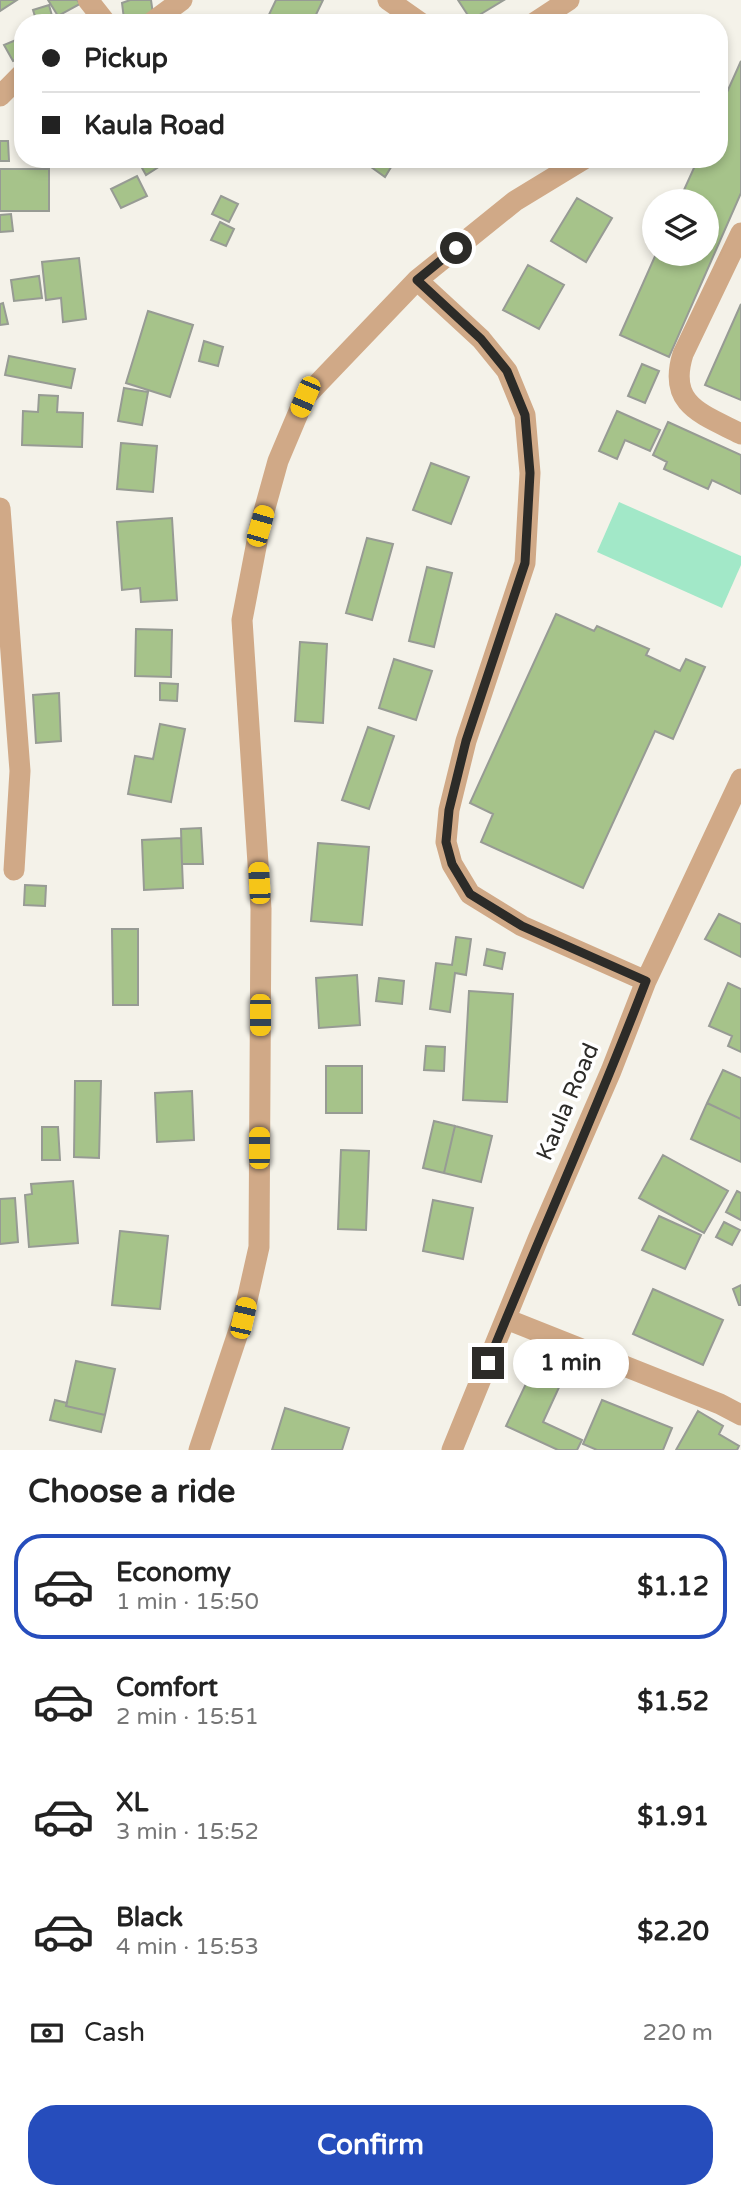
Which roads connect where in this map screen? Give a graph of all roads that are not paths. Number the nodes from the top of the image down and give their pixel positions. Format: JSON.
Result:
{"nodes":[{"id":1,"x":88,"y":0,"type":"edge"},
{"id":2,"x":182,"y":0,"type":"edge"},
{"id":3,"x":388,"y":0,"type":"edge"},
{"id":4,"x":569,"y":0,"type":"edge"},
{"id":5,"x":99,"y":14,"type":"edge"},
{"id":6,"x":163,"y":14,"type":"edge"},
{"id":7,"x":408,"y":14,"type":"edge"},
{"id":8,"x":548,"y":14,"type":"edge"},
{"id":9,"x":14,"y":81,"type":"edge"},
{"id":10,"x":0,"y":96,"type":"edge"},
{"id":11,"x":569,"y":168,"type":"edge"},
{"id":12,"x":741,"y":233,"type":"edge"},
{"id":13,"x":417,"y":280,"type":"junction"},
{"id":14,"x":741,"y":434,"type":"edge"},
{"id":15,"x":0,"y":508,"type":"edge"},
{"id":16,"x":741,"y":779,"type":"edge"},
{"id":17,"x":14,"y":870,"type":"dead end"},
{"id":18,"x":646,"y":981,"type":"junction"},
{"id":19,"x":506,"y":1319,"type":"junction"},
{"id":20,"x":741,"y":1415,"type":"edge"},
{"id":21,"x":199,"y":1450,"type":"edge"},
{"id":22,"x":452,"y":1450,"type":"edge"}],
"edges":[{"from":1,"to":5,"type":"street"},
{"from":2,"to":6,"type":"street"},
{"from":3,"to":7,"type":"street"},
{"from":4,"to":8,"type":"street"},
{"from":9,"to":10,"type":"street"},
{"from":11,"to":13,"type":"street"},
{"from":12,"to":14,"type":"street"},
{"from":13,"to":18,"type":"street"},
{"from":13,"to":21,"type":"street"},
{"from":15,"to":17,"type":"street"},
{"from":16,"to":18,"type":"street","name":"Kaula Road"},
{"from":18,"to":19,"type":"street","name":"Kaula Road"},
{"from":19,"to":20,"type":"street"},
{"from":19,"to":22,"type":"street","name":"Kaula Road"}]}
